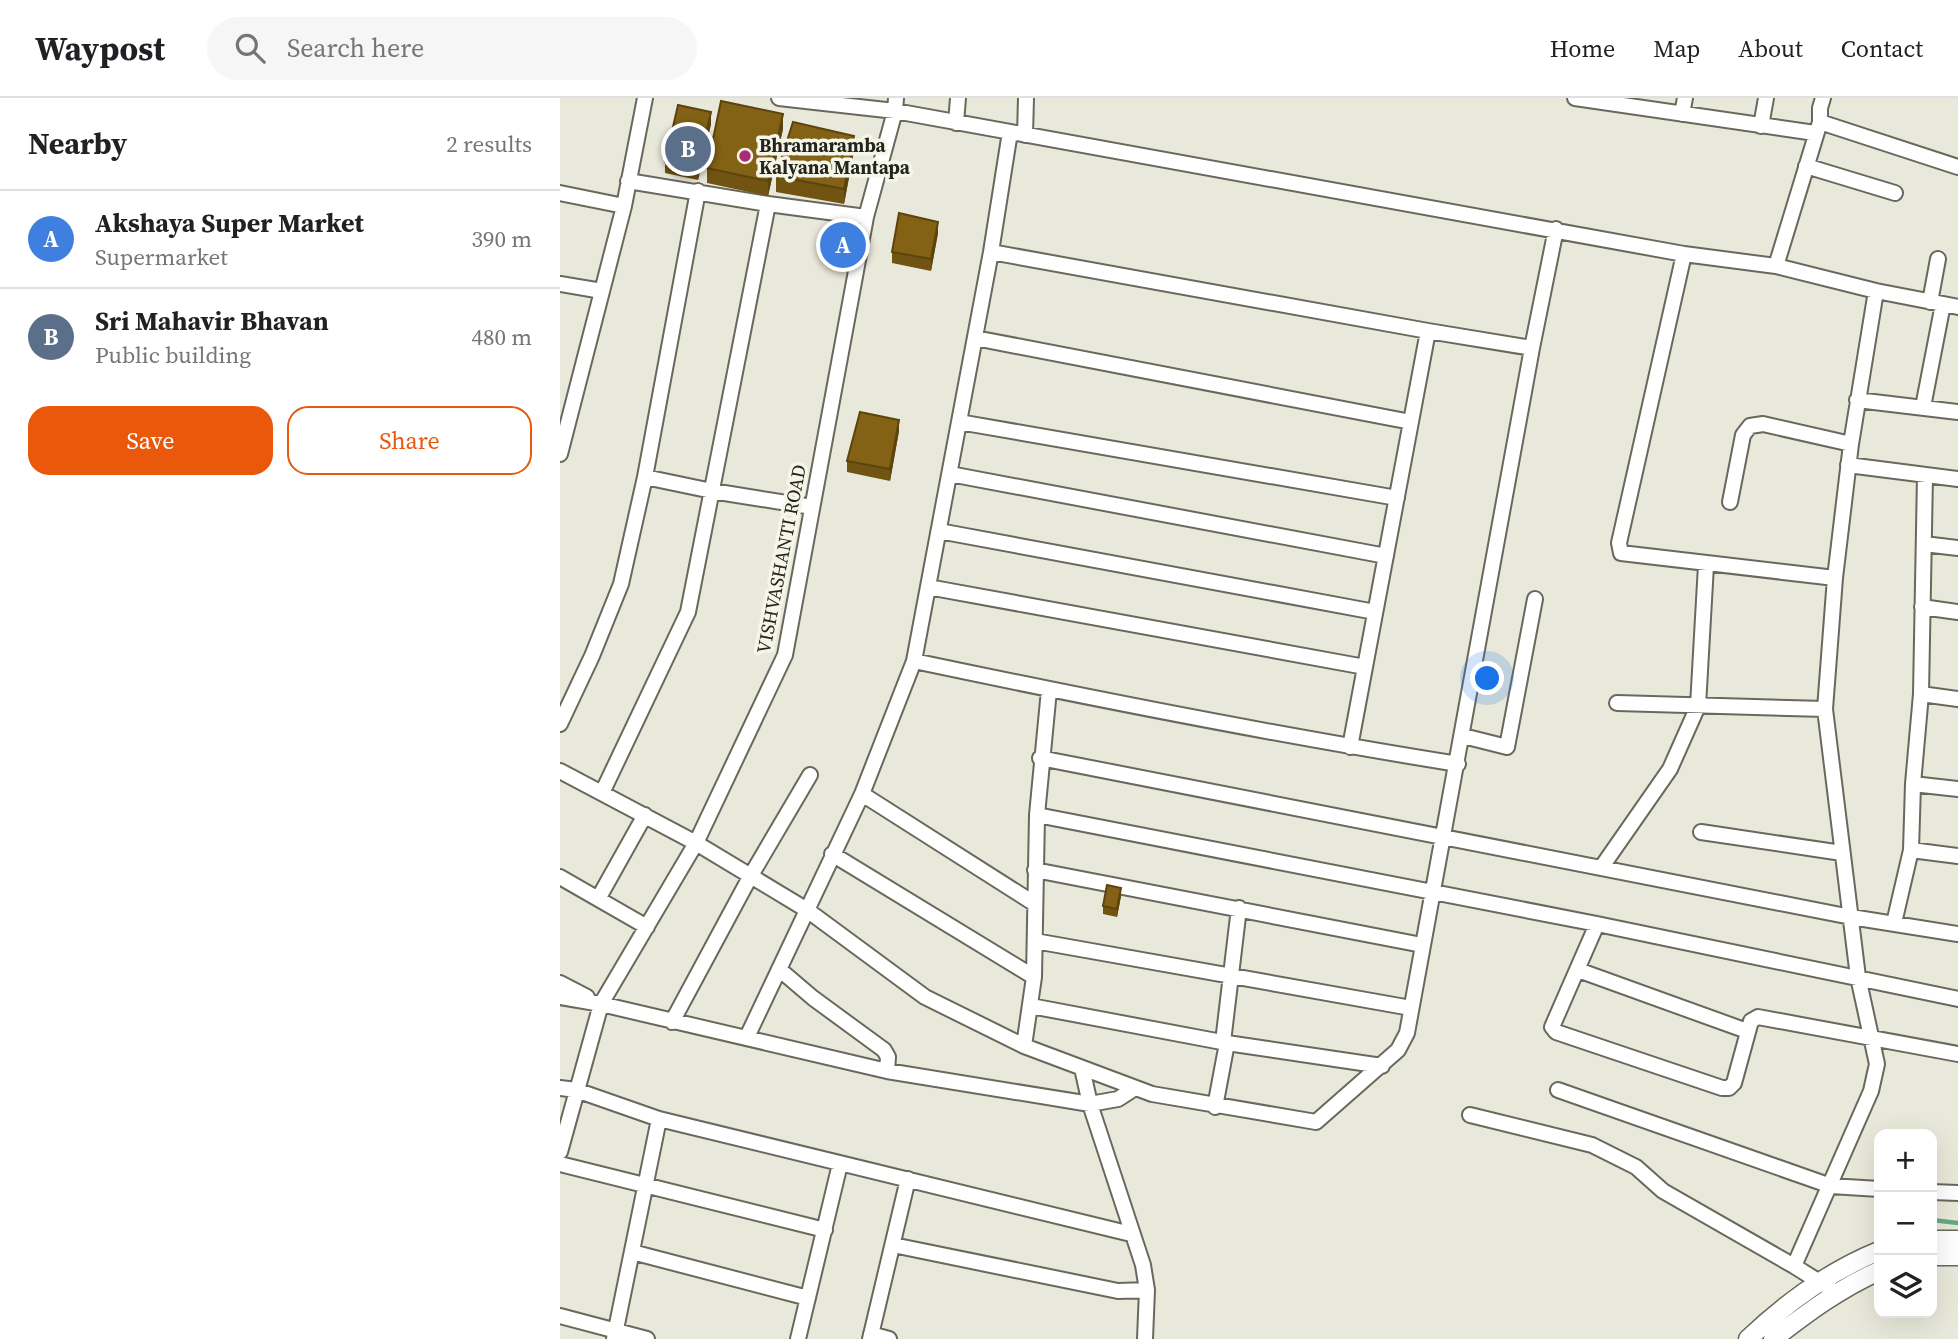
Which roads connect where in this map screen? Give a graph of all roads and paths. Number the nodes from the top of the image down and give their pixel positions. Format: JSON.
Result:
{"nodes":[{"id":1,"x":645,"y":98,"type":"edge"},
{"id":2,"x":779,"y":98,"type":"edge"},
{"id":3,"x":958,"y":98,"type":"edge"},
{"id":4,"x":1026,"y":98,"type":"edge"},
{"id":5,"x":1575,"y":98,"type":"edge"},
{"id":6,"x":1581,"y":98,"type":"edge"},
{"id":7,"x":1685,"y":98,"type":"edge"},
{"id":8,"x":1766,"y":98,"type":"edge"},
{"id":9,"x":1823,"y":98,"type":"edge"},
{"id":10,"x":895,"y":104,"type":"edge"},
{"id":11,"x":1682,"y":114,"type":"junction"},
{"id":12,"x":957,"y":123,"type":"junction"},
{"id":13,"x":1761,"y":125,"type":"junction"},
{"id":14,"x":1817,"y":127,"type":"junction"},
{"id":15,"x":1017,"y":134,"type":"junction"},
{"id":16,"x":1806,"y":166,"type":"junction"},
{"id":17,"x":1958,"y":167,"type":"edge"},
{"id":18,"x":628,"y":181,"type":"junction"},
{"id":19,"x":698,"y":191,"type":"junction"},
{"id":20,"x":560,"y":193,"type":"edge"},
{"id":21,"x":1895,"y":193,"type":"dead end"},
{"id":22,"x":768,"y":204,"type":"junction"},
{"id":23,"x":624,"y":206,"type":"junction"},
{"id":24,"x":866,"y":217,"type":"junction"},
{"id":25,"x":1556,"y":229,"type":"junction"},
{"id":26,"x":991,"y":252,"type":"junction"},
{"id":27,"x":1684,"y":254,"type":"junction"},
{"id":28,"x":1938,"y":260,"type":"dead end"},
{"id":29,"x":1776,"y":266,"type":"junction"},
{"id":30,"x":560,"y":284,"type":"edge"},
{"id":31,"x":602,"y":291,"type":"junction"},
{"id":32,"x":1876,"y":291,"type":"junction"},
{"id":33,"x":1936,"y":303,"type":"junction"},
{"id":34,"x":1958,"y":307,"type":"edge"},
{"id":35,"x":1428,"y":331,"type":"junction"},
{"id":36,"x":975,"y":338,"type":"junction"},
{"id":37,"x":1532,"y":348,"type":"junction"},
{"id":38,"x":1857,"y":400,"type":"junction"},
{"id":39,"x":1923,"y":407,"type":"junction"},
{"id":40,"x":1958,"y":412,"type":"edge"},
{"id":41,"x":959,"y":422,"type":"junction"},
{"id":42,"x":1411,"y":422,"type":"junction"},
{"id":43,"x":1851,"y":444,"type":"junction"},
{"id":44,"x":560,"y":454,"type":"edge"},
{"id":45,"x":1848,"y":465,"type":"junction"},
{"id":46,"x":950,"y":474,"type":"junction"},
{"id":47,"x":1925,"y":475,"type":"junction"},
{"id":48,"x":645,"y":477,"type":"junction"},
{"id":49,"x":1958,"y":479,"type":"edge"},
{"id":50,"x":712,"y":491,"type":"junction"},
{"id":51,"x":1397,"y":498,"type":"junction"},
{"id":52,"x":1730,"y":502,"type":"dead end"},
{"id":53,"x":811,"y":508,"type":"junction"},
{"id":54,"x":939,"y":531,"type":"junction"},
{"id":55,"x":1924,"y":544,"type":"junction"},
{"id":56,"x":1958,"y":548,"type":"edge"},
{"id":57,"x":1386,"y":556,"type":"junction"},
{"id":58,"x":1706,"y":565,"type":"junction"},
{"id":59,"x":1835,"y":578,"type":"junction"},
{"id":60,"x":928,"y":587,"type":"junction"},
{"id":61,"x":1535,"y":599,"type":"dead end"},
{"id":62,"x":1922,"y":607,"type":"junction"},
{"id":63,"x":1375,"y":612,"type":"junction"},
{"id":64,"x":1958,"y":612,"type":"edge"},
{"id":65,"x":914,"y":661,"type":"junction"},
{"id":66,"x":1365,"y":667,"type":"junction"},
{"id":67,"x":1049,"y":690,"type":"junction"},
{"id":68,"x":1921,"y":694,"type":"junction"},
{"id":69,"x":1958,"y":699,"type":"edge"},
{"id":70,"x":1617,"y":703,"type":"dead end"},
{"id":71,"x":1698,"y":706,"type":"junction"},
{"id":72,"x":1825,"y":709,"type":"junction"},
{"id":73,"x":560,"y":723,"type":"edge"},
{"id":74,"x":1463,"y":736,"type":"junction"},
{"id":75,"x":1350,"y":747,"type":"junction"},
{"id":76,"x":1040,"y":758,"type":"junction"},
{"id":77,"x":1458,"y":764,"type":"junction"},
{"id":78,"x":560,"y":771,"type":"edge"},
{"id":79,"x":810,"y":775,"type":"dead end"},
{"id":80,"x":1913,"y":784,"type":"junction"},
{"id":81,"x":1958,"y":789,"type":"edge"},
{"id":82,"x":602,"y":793,"type":"junction"},
{"id":83,"x":862,"y":794,"type":"junction"},
{"id":84,"x":645,"y":814,"type":"junction"},
{"id":85,"x":1037,"y":815,"type":"junction"},
{"id":86,"x":1701,"y":832,"type":"dead end"},
{"id":87,"x":1443,"y":837,"type":"junction"},
{"id":88,"x":696,"y":843,"type":"junction"},
{"id":89,"x":1911,"y":850,"type":"junction"},
{"id":90,"x":1842,"y":853,"type":"junction"},
{"id":91,"x":832,"y":854,"type":"junction"},
{"id":92,"x":1958,"y":856,"type":"edge"},
{"id":93,"x":1601,"y":868,"type":"junction"},
{"id":94,"x":1035,"y":870,"type":"junction"},
{"id":95,"x":560,"y":877,"type":"edge"},
{"id":96,"x":750,"y":877,"type":"junction"},
{"id":97,"x":1432,"y":893,"type":"junction"},
{"id":98,"x":598,"y":899,"type":"junction"},
{"id":99,"x":1035,"y":904,"type":"junction"},
{"id":100,"x":1239,"y":908,"type":"junction"},
{"id":101,"x":807,"y":910,"type":"junction"},
{"id":102,"x":1851,"y":917,"type":"junction"},
{"id":103,"x":1894,"y":923,"type":"junction"},
{"id":104,"x":1597,"y":924,"type":"junction"},
{"id":105,"x":647,"y":927,"type":"junction"},
{"id":106,"x":1958,"y":934,"type":"edge"},
{"id":107,"x":1035,"y":941,"type":"junction"},
{"id":108,"x":1422,"y":945,"type":"junction"},
{"id":109,"x":779,"y":969,"type":"junction"},
{"id":110,"x":1578,"y":970,"type":"junction"},
{"id":111,"x":1231,"y":975,"type":"junction"},
{"id":112,"x":1034,"y":977,"type":"junction"},
{"id":113,"x":1858,"y":977,"type":"junction"},
{"id":114,"x":560,"y":983,"type":"edge"},
{"id":115,"x":560,"y":997,"type":"edge"},
{"id":116,"x":1958,"y":999,"type":"edge"},
{"id":117,"x":601,"y":1004,"type":"junction"},
{"id":118,"x":1031,"y":1006,"type":"junction"},
{"id":119,"x":1411,"y":1008,"type":"junction"},
{"id":120,"x":672,"y":1022,"type":"junction"},
{"id":121,"x":1747,"y":1031,"type":"junction"},
{"id":122,"x":747,"y":1037,"type":"junction"},
{"id":123,"x":1871,"y":1039,"type":"junction"},
{"id":124,"x":1225,"y":1042,"type":"junction"},
{"id":125,"x":1024,"y":1046,"type":"junction"},
{"id":126,"x":1958,"y":1054,"type":"edge"},
{"id":127,"x":1382,"y":1066,"type":"junction"},
{"id":128,"x":1082,"y":1068,"type":"junction"},
{"id":129,"x":887,"y":1071,"type":"junction"},
{"id":130,"x":560,"y":1088,"type":"edge"},
{"id":131,"x":1135,"y":1088,"type":"junction"},
{"id":132,"x":576,"y":1090,"type":"junction"},
{"id":133,"x":1558,"y":1090,"type":"dead end"},
{"id":134,"x":1090,"y":1104,"type":"junction"},
{"id":135,"x":1215,"y":1107,"type":"junction"},
{"id":136,"x":1470,"y":1115,"type":"dead end"},
{"id":137,"x":659,"y":1119,"type":"junction"},
{"id":138,"x":560,"y":1152,"type":"edge"},
{"id":139,"x":560,"y":1164,"type":"edge"},
{"id":140,"x":840,"y":1164,"type":"junction"},
{"id":141,"x":908,"y":1180,"type":"junction"},
{"id":142,"x":645,"y":1186,"type":"junction"},
{"id":143,"x":1830,"y":1186,"type":"junction"},
{"id":144,"x":1874,"y":1189,"type":"edge"},
{"id":145,"x":1937,"y":1192,"type":"edge"},
{"id":146,"x":1958,"y":1193,"type":"edge"},
{"id":147,"x":825,"y":1230,"type":"junction"},
{"id":148,"x":1131,"y":1234,"type":"junction"},
{"id":149,"x":1937,"y":1240,"type":"edge"},
{"id":150,"x":1958,"y":1240,"type":"edge"},
{"id":151,"x":893,"y":1245,"type":"junction"},
{"id":152,"x":632,"y":1252,"type":"junction"},
{"id":153,"x":1874,"y":1253,"type":"edge"},
{"id":154,"x":1937,"y":1256,"type":"edge"},
{"id":155,"x":1958,"y":1256,"type":"edge"},
{"id":156,"x":1794,"y":1266,"type":"junction"},
{"id":157,"x":1874,"y":1274,"type":"edge"},
{"id":158,"x":1820,"y":1281,"type":"junction"},
{"id":159,"x":1147,"y":1290,"type":"junction"},
{"id":160,"x":1838,"y":1293,"type":"junction"},
{"id":161,"x":808,"y":1298,"type":"junction"},
{"id":162,"x":560,"y":1317,"type":"edge"},
{"id":163,"x":615,"y":1334,"type":"edge"},
{"id":164,"x":870,"y":1336,"type":"edge"},
{"id":165,"x":647,"y":1339,"type":"edge"},
{"id":166,"x":798,"y":1339,"type":"edge"},
{"id":167,"x":890,"y":1339,"type":"edge"},
{"id":168,"x":1144,"y":1339,"type":"edge"},
{"id":169,"x":1748,"y":1339,"type":"edge"},
{"id":170,"x":1773,"y":1339,"type":"edge"}],
"edges":[{"from":1,"to":18,"type":"street"},
{"from":2,"to":10,"type":"street"},
{"from":3,"to":12,"type":"street"},
{"from":4,"to":15,"type":"street"},
{"from":5,"to":6,"type":"street"},
{"from":6,"to":11,"type":"street"},
{"from":7,"to":11,"type":"street"},
{"from":8,"to":13,"type":"street"},
{"from":9,"to":14,"type":"street"},
{"from":10,"to":12,"type":"street"},
{"from":10,"to":24,"type":"street","name":"VISHVASHANTI ROAD"},
{"from":11,"to":13,"type":"street"},
{"from":12,"to":15,"type":"street"},
{"from":13,"to":14,"type":"street"},
{"from":14,"to":16,"type":"street"},
{"from":14,"to":17,"type":"street"},
{"from":15,"to":25,"type":"street"},
{"from":15,"to":26,"type":"street"},
{"from":16,"to":21,"type":"street"},
{"from":16,"to":29,"type":"street"},
{"from":18,"to":19,"type":"street"},
{"from":18,"to":23,"type":"street"},
{"from":19,"to":22,"type":"street"},
{"from":19,"to":48,"type":"street"},
{"from":20,"to":23,"type":"street"},
{"from":22,"to":24,"type":"street"},
{"from":22,"to":50,"type":"street"},
{"from":23,"to":31,"type":"street"},
{"from":24,"to":53,"type":"street","name":"VISHVASHANTI ROAD"},
{"from":25,"to":27,"type":"street"},
{"from":25,"to":37,"type":"street"},
{"from":26,"to":35,"type":"street"},
{"from":26,"to":36,"type":"street"},
{"from":27,"to":29,"type":"street"},
{"from":27,"to":58,"type":"street"},
{"from":28,"to":33,"type":"street"},
{"from":29,"to":32,"type":"street"},
{"from":30,"to":31,"type":"street"},
{"from":31,"to":44,"type":"street"},
{"from":32,"to":33,"type":"street"},
{"from":32,"to":38,"type":"street"},
{"from":33,"to":34,"type":"street"},
{"from":33,"to":39,"type":"street"},
{"from":35,"to":37,"type":"street"},
{"from":35,"to":42,"type":"street"},
{"from":36,"to":41,"type":"street"},
{"from":36,"to":42,"type":"street"},
{"from":37,"to":74,"type":"street"},
{"from":38,"to":39,"type":"street"},
{"from":38,"to":43,"type":"street"},
{"from":39,"to":40,"type":"street"},
{"from":41,"to":46,"type":"street"},
{"from":41,"to":51,"type":"street"},
{"from":42,"to":51,"type":"street"},
{"from":43,"to":45,"type":"street"},
{"from":43,"to":52,"type":"street"},
{"from":45,"to":47,"type":"street"},
{"from":45,"to":59,"type":"street"},
{"from":46,"to":54,"type":"street"},
{"from":46,"to":57,"type":"street"},
{"from":47,"to":49,"type":"street"},
{"from":47,"to":55,"type":"street"},
{"from":48,"to":50,"type":"street"},
{"from":48,"to":73,"type":"street"},
{"from":50,"to":53,"type":"street"},
{"from":50,"to":82,"type":"street"},
{"from":51,"to":57,"type":"street"},
{"from":53,"to":88,"type":"street","name":"VISHVASHANTI ROAD"},
{"from":54,"to":60,"type":"street"},
{"from":54,"to":63,"type":"street"},
{"from":55,"to":56,"type":"street"},
{"from":55,"to":62,"type":"street"},
{"from":57,"to":63,"type":"street"},
{"from":58,"to":59,"type":"street"},
{"from":58,"to":71,"type":"street"},
{"from":59,"to":72,"type":"street"},
{"from":60,"to":65,"type":"street"},
{"from":60,"to":66,"type":"street"},
{"from":61,"to":74,"type":"street"},
{"from":62,"to":64,"type":"street"},
{"from":62,"to":68,"type":"street"},
{"from":63,"to":66,"type":"street"},
{"from":65,"to":67,"type":"street"},
{"from":65,"to":83,"type":"street"},
{"from":66,"to":75,"type":"street"},
{"from":67,"to":75,"type":"street"},
{"from":67,"to":76,"type":"street"},
{"from":68,"to":69,"type":"street"},
{"from":68,"to":80,"type":"street"},
{"from":70,"to":71,"type":"street"},
{"from":71,"to":72,"type":"street"},
{"from":71,"to":93,"type":"street"},
{"from":72,"to":90,"type":"street"},
{"from":74,"to":77,"type":"street"},
{"from":75,"to":77,"type":"street"},
{"from":76,"to":85,"type":"street"},
{"from":76,"to":87,"type":"street"},
{"from":77,"to":87,"type":"street"},
{"from":78,"to":82,"type":"street"},
{"from":79,"to":96,"type":"street"},
{"from":80,"to":81,"type":"street"},
{"from":80,"to":89,"type":"street"},
{"from":82,"to":84,"type":"street"},
{"from":83,"to":91,"type":"street"},
{"from":83,"to":99,"type":"street"},
{"from":84,"to":88,"type":"street"},
{"from":84,"to":98,"type":"street"},
{"from":85,"to":94,"type":"street"},
{"from":85,"to":97,"type":"street"},
{"from":86,"to":90,"type":"street"},
{"from":87,"to":93,"type":"street"},
{"from":87,"to":97,"type":"street"},
{"from":88,"to":96,"type":"street"},
{"from":88,"to":105,"type":"street","name":"VISHVASHANTI ROAD"},
{"from":89,"to":92,"type":"street"},
{"from":89,"to":103,"type":"street"},
{"from":90,"to":102,"type":"street"},
{"from":91,"to":101,"type":"street"},
{"from":91,"to":112,"type":"street"},
{"from":93,"to":102,"type":"street"},
{"from":94,"to":99,"type":"street"},
{"from":94,"to":100,"type":"street"},
{"from":95,"to":98,"type":"street"},
{"from":96,"to":101,"type":"street"},
{"from":96,"to":120,"type":"street"},
{"from":97,"to":104,"type":"street"},
{"from":97,"to":108,"type":"street"},
{"from":98,"to":105,"type":"street"},
{"from":99,"to":107,"type":"street"},
{"from":100,"to":108,"type":"street"},
{"from":100,"to":111,"type":"street"},
{"from":101,"to":109,"type":"street"},
{"from":101,"to":125,"type":"street"},
{"from":102,"to":103,"type":"street"},
{"from":102,"to":113,"type":"street"},
{"from":103,"to":106,"type":"street"},
{"from":104,"to":110,"type":"street"},
{"from":104,"to":113,"type":"street"},
{"from":105,"to":117,"type":"street","name":"VISHVASHANTI ROAD"},
{"from":107,"to":111,"type":"street"},
{"from":107,"to":112,"type":"street"},
{"from":108,"to":119,"type":"street"},
{"from":109,"to":122,"type":"street"},
{"from":109,"to":129,"type":"street"},
{"from":110,"to":121,"type":"street"},
{"from":110,"to":121,"type":"street"},
{"from":111,"to":119,"type":"street"},
{"from":111,"to":124,"type":"street"},
{"from":112,"to":118,"type":"street"},
{"from":113,"to":116,"type":"street"},
{"from":113,"to":123,"type":"street"},
{"from":114,"to":117,"type":"street"},
{"from":115,"to":117,"type":"street"},
{"from":117,"to":120,"type":"street"},
{"from":117,"to":132,"type":"street","name":"VISHVASHANTI ROAD"},
{"from":118,"to":124,"type":"street"},
{"from":118,"to":125,"type":"street"},
{"from":119,"to":127,"type":"street"},
{"from":120,"to":122,"type":"street"},
{"from":121,"to":123,"type":"street"},
{"from":122,"to":129,"type":"street"},
{"from":123,"to":126,"type":"street"},
{"from":123,"to":143,"type":"street"},
{"from":124,"to":127,"type":"street"},
{"from":124,"to":135,"type":"street"},
{"from":125,"to":128,"type":"street"},
{"from":127,"to":135,"type":"street"},
{"from":128,"to":131,"type":"street"},
{"from":128,"to":134,"type":"street"},
{"from":129,"to":134,"type":"street"},
{"from":130,"to":132,"type":"street"},
{"from":131,"to":134,"type":"street"},
{"from":131,"to":135,"type":"street"},
{"from":132,"to":137,"type":"street"},
{"from":132,"to":138,"type":"street","name":"VISHVASHANTI ROAD"},
{"from":133,"to":143,"type":"street"},
{"from":134,"to":148,"type":"street"},
{"from":136,"to":156,"type":"street"},
{"from":137,"to":140,"type":"street"},
{"from":137,"to":142,"type":"street"},
{"from":139,"to":142,"type":"street"},
{"from":140,"to":141,"type":"street"},
{"from":140,"to":147,"type":"street"},
{"from":141,"to":148,"type":"street"},
{"from":141,"to":151,"type":"street"},
{"from":142,"to":147,"type":"street"},
{"from":142,"to":152,"type":"street"},
{"from":143,"to":144,"type":"street"},
{"from":143,"to":156,"type":"street"},
{"from":145,"to":146,"type":"street"},
{"from":147,"to":161,"type":"street"},
{"from":148,"to":159,"type":"street"},
{"from":149,"to":150,"type":"main road"},
{"from":151,"to":159,"type":"street"},
{"from":151,"to":164,"type":"street"},
{"from":152,"to":161,"type":"street"},
{"from":152,"to":163,"type":"street"},
{"from":153,"to":158,"type":"main road"},
{"from":154,"to":155,"type":"main road"},
{"from":156,"to":158,"type":"street"},
{"from":157,"to":160,"type":"main road"},
{"from":158,"to":160,"type":"street"},
{"from":158,"to":169,"type":"main road"},
{"from":159,"to":168,"type":"street"},
{"from":160,"to":170,"type":"main road"},
{"from":161,"to":166,"type":"street"},
{"from":162,"to":163,"type":"street"},
{"from":163,"to":165,"type":"street"},
{"from":164,"to":167,"type":"street"}]}
